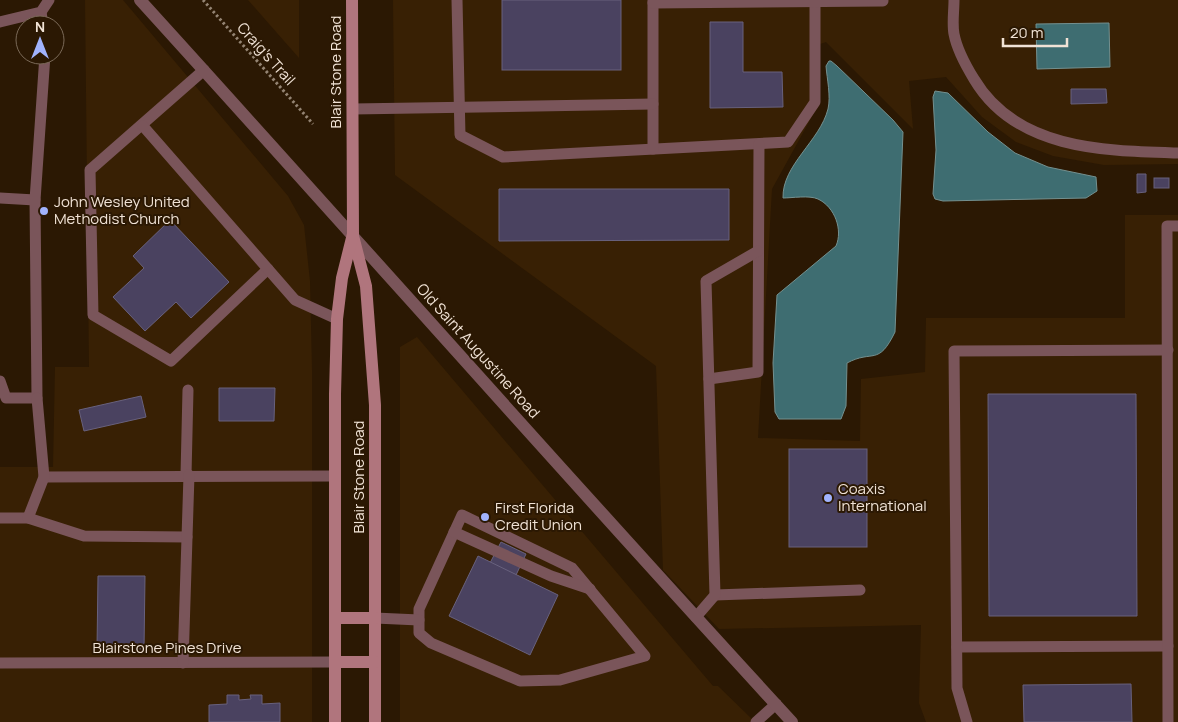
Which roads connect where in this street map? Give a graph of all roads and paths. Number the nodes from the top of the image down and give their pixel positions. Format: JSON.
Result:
{"nodes":[{"id":1,"x":49,"y":0,"type":"edge"},
{"id":2,"x":140,"y":0,"type":"edge"},
{"id":3,"x":203,"y":0,"type":"edge"},
{"id":4,"x":352,"y":0,"type":"edge"},
{"id":5,"x":457,"y":0,"type":"edge"},
{"id":6,"x":883,"y":0,"type":"edge"},
{"id":7,"x":954,"y":0,"type":"edge"},
{"id":8,"x":760,"y":1,"type":"edge"},
{"id":9,"x":653,"y":2,"type":"edge"},
{"id":10,"x":703,"y":2,"type":"edge"},
{"id":11,"x":815,"y":2,"type":"junction"},
{"id":12,"x":41,"y":12,"type":"junction"},
{"id":13,"x":41,"y":15,"type":"edge"},
{"id":14,"x":0,"y":22,"type":"edge"},
{"id":15,"x":44,"y":65,"type":"edge"},
{"id":16,"x":204,"y":70,"type":"junction"},
{"id":17,"x":654,"y":104,"type":"junction"},
{"id":18,"x":459,"y":108,"type":"junction"},
{"id":19,"x":352,"y":109,"type":"junction"},
{"id":20,"x":313,"y":124,"type":"dead end"},
{"id":21,"x":143,"y":126,"type":"junction"},
{"id":22,"x":759,"y":144,"type":"junction"},
{"id":23,"x":654,"y":149,"type":"junction"},
{"id":24,"x":1178,"y":153,"type":"edge"},
{"id":25,"x":0,"y":198,"type":"edge"},
{"id":26,"x":35,"y":200,"type":"junction"},
{"id":27,"x":1178,"y":226,"type":"edge"},
{"id":28,"x":353,"y":234,"type":"junction"},
{"id":29,"x":758,"y":251,"type":"junction"},
{"id":30,"x":268,"y":270,"type":"junction"},
{"id":31,"x":337,"y":318,"type":"junction"},
{"id":32,"x":1168,"y":350,"type":"junction"},
{"id":33,"x":709,"y":379,"type":"junction"},
{"id":34,"x":0,"y":382,"type":"edge"},
{"id":35,"x":188,"y":390,"type":"dead end"},
{"id":36,"x":37,"y":398,"type":"junction"},
{"id":37,"x":188,"y":475,"type":"junction"},
{"id":38,"x":334,"y":476,"type":"junction"},
{"id":39,"x":44,"y":477,"type":"junction"},
{"id":40,"x":0,"y":518,"type":"edge"},
{"id":41,"x":28,"y":518,"type":"junction"},
{"id":42,"x":454,"y":532,"type":"junction"},
{"id":43,"x":187,"y":537,"type":"junction"},
{"id":44,"x":590,"y":589,"type":"junction"},
{"id":45,"x":860,"y":590,"type":"dead end"},
{"id":46,"x":715,"y":595,"type":"junction"},
{"id":47,"x":696,"y":617,"type":"junction"},
{"id":48,"x":335,"y":618,"type":"junction"},
{"id":49,"x":375,"y":618,"type":"junction"},
{"id":50,"x":418,"y":620,"type":"junction"},
{"id":51,"x":957,"y":646,"type":"junction"},
{"id":52,"x":1168,"y":646,"type":"junction"},
{"id":53,"x":183,"y":662,"type":"junction"},
{"id":54,"x":335,"y":662,"type":"junction"},
{"id":55,"x":375,"y":662,"type":"junction"},
{"id":56,"x":0,"y":663,"type":"edge"},
{"id":57,"x":776,"y":704,"type":"junction"},
{"id":58,"x":335,"y":722,"type":"edge"},
{"id":59,"x":375,"y":722,"type":"edge"},
{"id":60,"x":756,"y":722,"type":"edge"},
{"id":61,"x":792,"y":722,"type":"edge"},
{"id":62,"x":967,"y":722,"type":"edge"},
{"id":63,"x":1168,"y":722,"type":"edge"}],
"edges":[{"from":1,"to":12,"type":"lane"},
{"from":2,"to":16,"type":"street","name":"Old Saint Augustine Road"},
{"from":3,"to":20,"type":"path","name":"Craig's Trail"},
{"from":4,"to":19,"type":"main road","name":"Blair Stone Road"},
{"from":5,"to":18,"type":"lane"},
{"from":6,"to":11,"type":"lane"},
{"from":7,"to":24,"type":"lane"},
{"from":8,"to":10,"type":"lane"},
{"from":8,"to":11,"type":"lane"},
{"from":9,"to":10,"type":"lane"},
{"from":9,"to":17,"type":"lane"},
{"from":11,"to":22,"type":"lane"},
{"from":12,"to":13,"type":"lane"},
{"from":12,"to":14,"type":"lane"},
{"from":15,"to":26,"type":"lane"},
{"from":16,"to":21,"type":"lane"},
{"from":16,"to":28,"type":"street","name":"Old Saint Augustine Road"},
{"from":17,"to":18,"type":"lane"},
{"from":17,"to":23,"type":"lane"},
{"from":18,"to":19,"type":"lane"},
{"from":18,"to":23,"type":"lane"},
{"from":19,"to":28,"type":"main road","name":"Blair Stone Road"},
{"from":21,"to":30,"type":"lane"},
{"from":21,"to":30,"type":"lane"},
{"from":22,"to":23,"type":"lane"},
{"from":22,"to":29,"type":"lane"},
{"from":25,"to":26,"type":"lane"},
{"from":26,"to":36,"type":"lane"},
{"from":27,"to":32,"type":"lane"},
{"from":28,"to":31,"type":"main road","name":"Blair Stone Road"},
{"from":28,"to":47,"type":"street","name":"Old Saint Augustine Road"},
{"from":28,"to":49,"type":"main road","name":"Blair Stone Road"},
{"from":29,"to":33,"type":"lane"},
{"from":29,"to":33,"type":"lane"},
{"from":30,"to":31,"type":"lane"},
{"from":31,"to":38,"type":"main road","name":"Blair Stone Road"},
{"from":32,"to":51,"type":"lane"},
{"from":32,"to":52,"type":"lane"},
{"from":33,"to":46,"type":"lane"},
{"from":34,"to":36,"type":"lane"},
{"from":35,"to":37,"type":"lane"},
{"from":36,"to":39,"type":"lane"},
{"from":37,"to":38,"type":"lane"},
{"from":37,"to":39,"type":"lane"},
{"from":37,"to":43,"type":"lane"},
{"from":38,"to":48,"type":"main road","name":"Blair Stone Road"},
{"from":39,"to":41,"type":"lane"},
{"from":40,"to":41,"type":"lane"},
{"from":41,"to":43,"type":"lane"},
{"from":42,"to":44,"type":"lane"},
{"from":42,"to":44,"type":"lane"},
{"from":42,"to":50,"type":"lane"},
{"from":43,"to":53,"type":"lane"},
{"from":44,"to":50,"type":"lane"},
{"from":45,"to":46,"type":"lane"},
{"from":46,"to":47,"type":"lane"},
{"from":47,"to":57,"type":"street","name":"Old Saint Augustine Road"},
{"from":48,"to":49,"type":"main road"},
{"from":48,"to":54,"type":"main road","name":"Blair Stone Road"},
{"from":49,"to":50,"type":"lane"},
{"from":49,"to":55,"type":"main road","name":"Blair Stone Road"},
{"from":51,"to":52,"type":"lane"},
{"from":51,"to":62,"type":"lane"},
{"from":52,"to":63,"type":"lane"},
{"from":53,"to":54,"type":"lane","name":"Blairstone Pines Drive"},
{"from":53,"to":56,"type":"lane","name":"Blairstone Pines Drive"},
{"from":54,"to":55,"type":"main road"},
{"from":54,"to":58,"type":"main road","name":"Blair Stone Road"},
{"from":55,"to":59,"type":"main road","name":"Blair Stone Road"},
{"from":57,"to":60,"type":"lane"},
{"from":57,"to":61,"type":"street","name":"Old Saint Augustine Road"}]}
